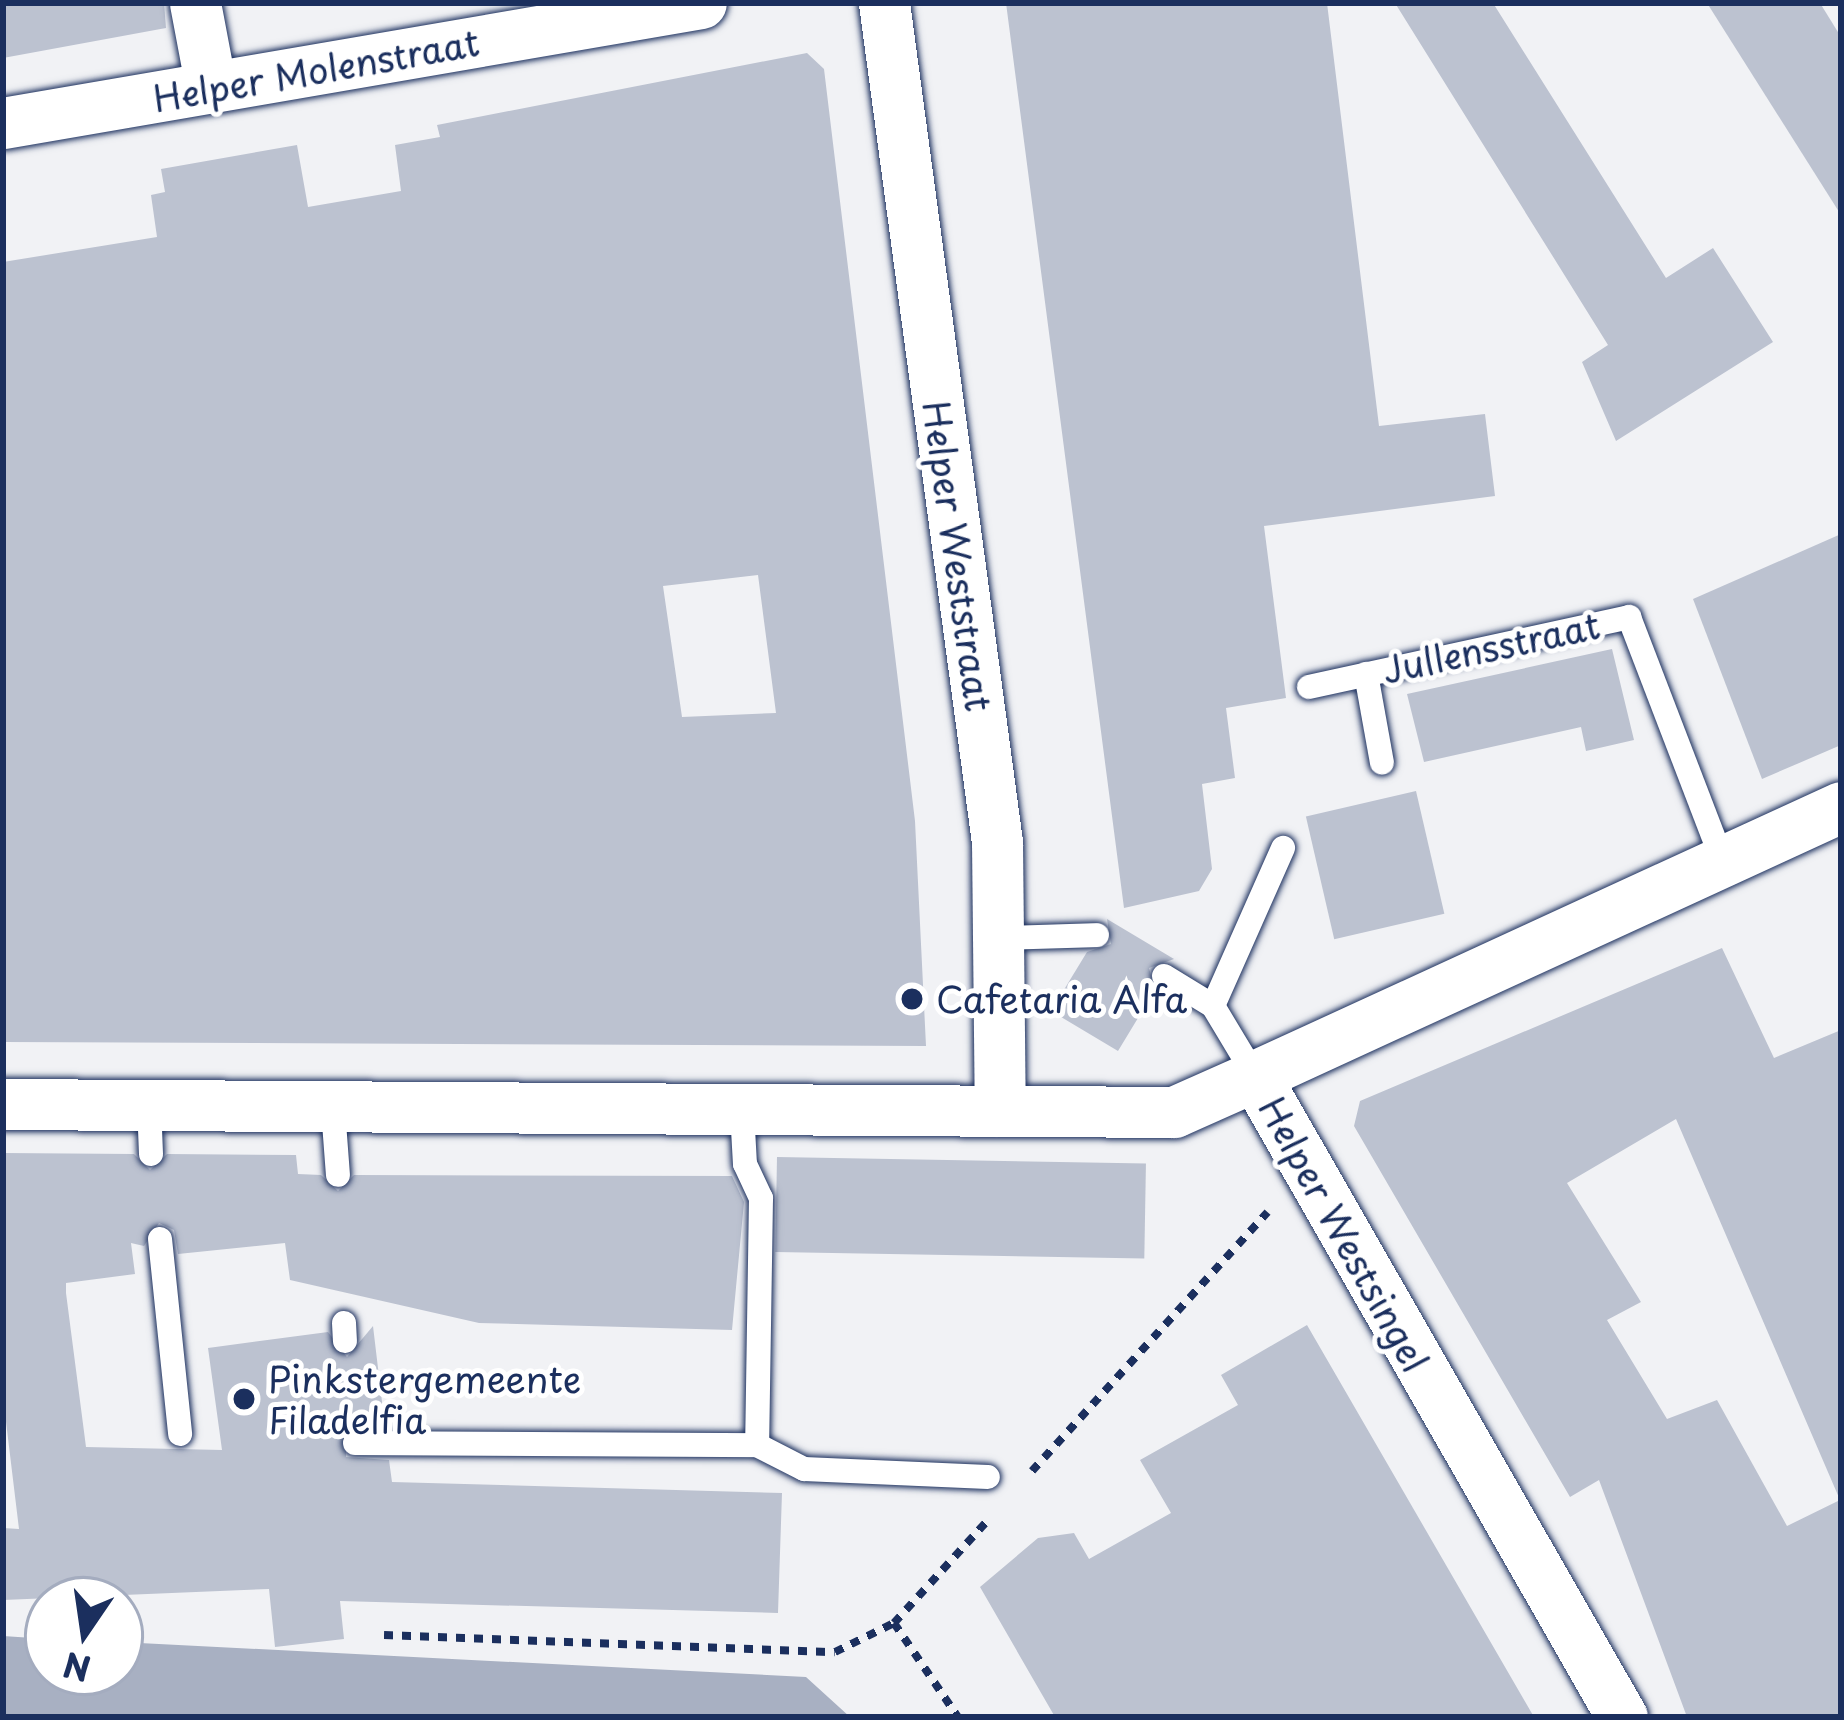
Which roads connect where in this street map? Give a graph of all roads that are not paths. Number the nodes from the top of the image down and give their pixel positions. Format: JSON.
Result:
{"nodes":[{"id":1,"x":195,"y":3,"type":"edge"},
{"id":2,"x":700,"y":3,"type":"edge"},
{"id":3,"x":884,"y":3,"type":"edge"},
{"id":4,"x":211,"y":88,"type":"junction"},
{"id":5,"x":3,"y":123,"type":"edge"},
{"id":6,"x":1366,"y":674,"type":"junction"},
{"id":7,"x":1309,"y":687,"type":"dead end"},
{"id":8,"x":1382,"y":763,"type":"dead end"},
{"id":9,"x":1841,"y":807,"type":"edge"},
{"id":10,"x":1283,"y":848,"type":"dead end"},
{"id":11,"x":1724,"y":862,"type":"junction"},
{"id":12,"x":1097,"y":934,"type":"dead end"},
{"id":13,"x":1003,"y":938,"type":"junction"},
{"id":14,"x":1164,"y":976,"type":"dead end"},
{"id":15,"x":1214,"y":1006,"type":"junction"},
{"id":16,"x":1255,"y":1076,"type":"junction"},
{"id":17,"x":3,"y":1104,"type":"edge"},
{"id":18,"x":333,"y":1109,"type":"junction"},
{"id":19,"x":742,"y":1111,"type":"junction"},
{"id":20,"x":1000,"y":1111,"type":"junction"},
{"id":21,"x":338,"y":1175,"type":"dead end"},
{"id":22,"x":160,"y":1239,"type":"dead end"},
{"id":23,"x":179,"y":1434,"type":"dead end"},
{"id":24,"x":355,"y":1443,"type":"dead end"},
{"id":25,"x":758,"y":1445,"type":"junction"},
{"id":26,"x":988,"y":1477,"type":"dead end"},
{"id":27,"x":1622,"y":1717,"type":"edge"}],
"edges":[{"from":1,"to":4,"type":"street"},
{"from":2,"to":4,"type":"street","name":"Helper Molenstraat"},
{"from":3,"to":13,"type":"street","name":"Helper Weststraat"},
{"from":4,"to":5,"type":"street","name":"Helper Molenstraat"},
{"from":6,"to":7,"type":"lane","name":"Jullensstraat"},
{"from":6,"to":8,"type":"lane"},
{"from":6,"to":11,"type":"lane","name":"Jullensstraat"},
{"from":9,"to":11,"type":"street"},
{"from":10,"to":15,"type":"lane"},
{"from":11,"to":16,"type":"street"},
{"from":12,"to":13,"type":"lane"},
{"from":13,"to":20,"type":"street","name":"Helper Weststraat"},
{"from":14,"to":15,"type":"lane"},
{"from":15,"to":16,"type":"lane"},
{"from":16,"to":20,"type":"street","name":"Helper Westsingel"},
{"from":16,"to":27,"type":"street","name":"Helper Westsingel"},
{"from":17,"to":18,"type":"street","name":"Helper Westsingel"},
{"from":18,"to":19,"type":"street","name":"Helper Westsingel"},
{"from":18,"to":21,"type":"lane"},
{"from":19,"to":20,"type":"street","name":"Helper Westsingel"},
{"from":19,"to":25,"type":"lane"},
{"from":22,"to":23,"type":"lane"},
{"from":24,"to":25,"type":"lane"},
{"from":25,"to":26,"type":"lane"}]}
